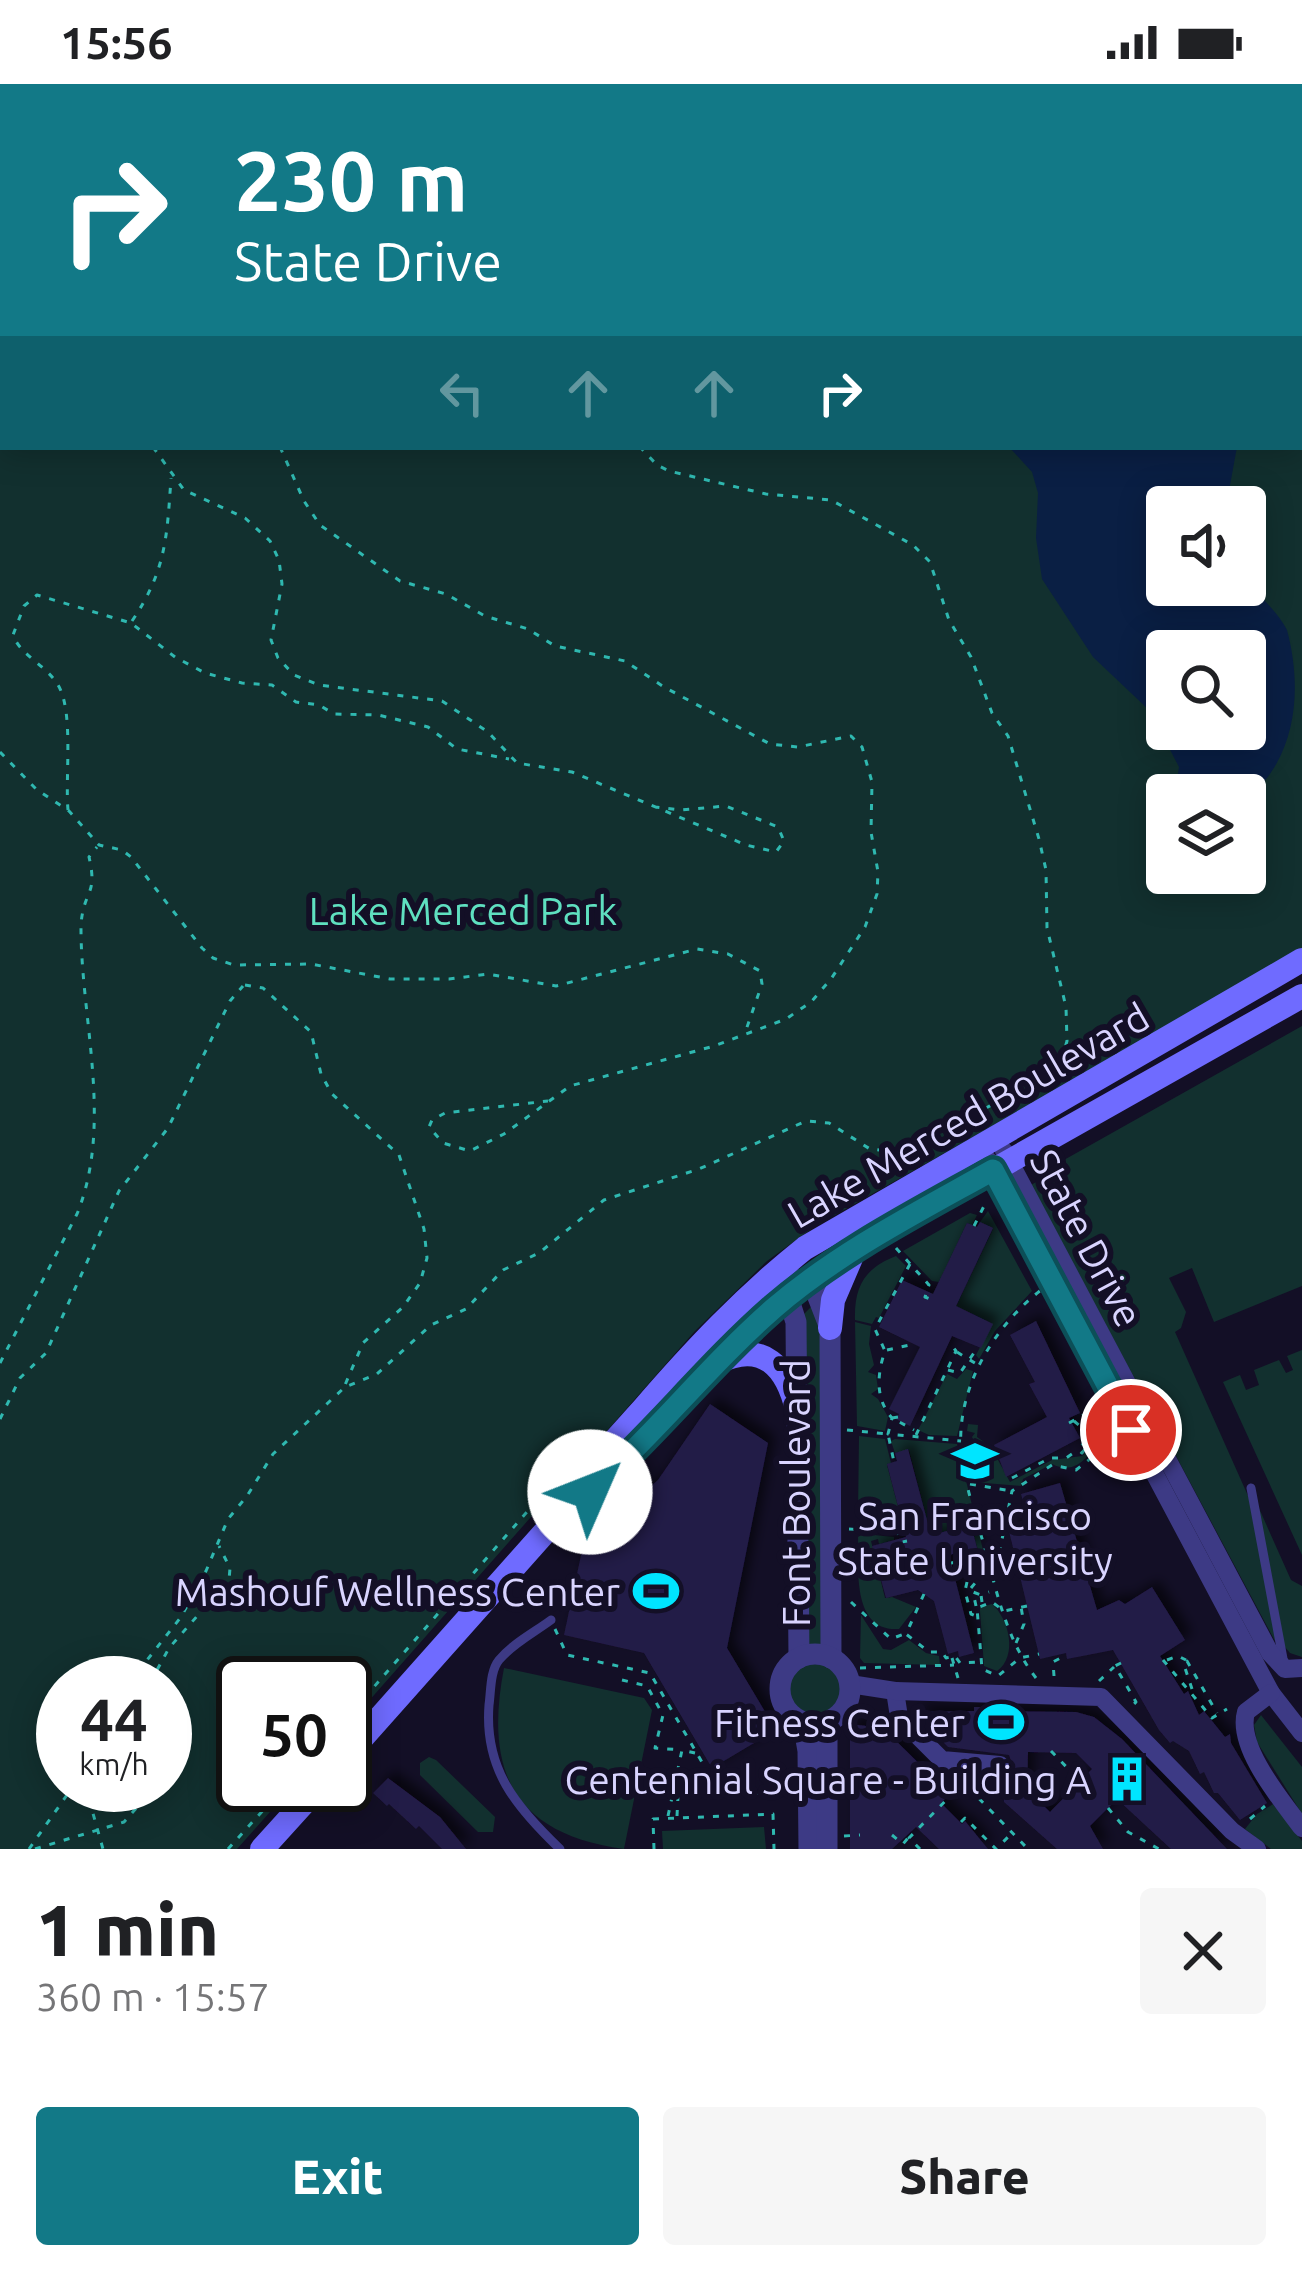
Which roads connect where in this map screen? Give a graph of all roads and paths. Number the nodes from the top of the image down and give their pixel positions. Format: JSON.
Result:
{"nodes":[{"id":1,"x":0,"y":146,"type":"edge"},
{"id":2,"x":0,"y":203,"type":"edge"},
{"id":3,"x":155,"y":450,"type":"edge"},
{"id":4,"x":281,"y":450,"type":"edge"},
{"id":5,"x":643,"y":450,"type":"edge"},
{"id":6,"x":171,"y":476,"type":"junction"},
{"id":7,"x":131,"y":623,"type":"junction"},
{"id":8,"x":0,"y":752,"type":"edge"},
{"id":9,"x":511,"y":759,"type":"junction"},
{"id":10,"x":655,"y":807,"type":"junction"},
{"id":11,"x":69,"y":812,"type":"junction"},
{"id":12,"x":99,"y":845,"type":"junction"},
{"id":13,"x":1302,"y":960,"type":"edge"},
{"id":14,"x":1302,"y":996,"type":"edge"},
{"id":15,"x":746,"y":1032,"type":"junction"},
{"id":16,"x":548,"y":1101,"type":"junction"},
{"id":17,"x":988,"y":1141,"type":"junction"},
{"id":18,"x":1001,"y":1166,"type":"junction"},
{"id":19,"x":986,"y":1202,"type":"dead end"},
{"id":20,"x":974,"y":1226,"type":"dead end"},
{"id":21,"x":896,"y":1248,"type":"dead end"},
{"id":22,"x":854,"y":1249,"type":"junction"},
{"id":23,"x":910,"y":1264,"type":"junction"},
{"id":24,"x":1053,"y":1282,"type":"junction"},
{"id":25,"x":790,"y":1283,"type":"junction"},
{"id":26,"x":930,"y":1299,"type":"dead end"},
{"id":27,"x":830,"y":1328,"type":"junction"},
{"id":28,"x":949,"y":1342,"type":"dead end"},
{"id":29,"x":914,"y":1344,"type":"dead end"},
{"id":30,"x":978,"y":1347,"type":"dead end"},
{"id":31,"x":885,"y":1351,"type":"junction"},
{"id":32,"x":956,"y":1351,"type":"junction"},
{"id":33,"x":969,"y":1359,"type":"junction"},
{"id":34,"x":0,"y":1364,"type":"edge"},
{"id":35,"x":716,"y":1364,"type":"junction"},
{"id":36,"x":978,"y":1365,"type":"junction"},
{"id":37,"x":946,"y":1370,"type":"junction"},
{"id":38,"x":345,"y":1387,"type":"junction"},
{"id":39,"x":1114,"y":1397,"type":"junction"},
{"id":40,"x":797,"y":1410,"type":"junction"},
{"id":41,"x":1088,"y":1413,"type":"junction"},
{"id":42,"x":895,"y":1418,"type":"junction"},
{"id":43,"x":0,"y":1419,"type":"edge"},
{"id":44,"x":831,"y":1429,"type":"junction"},
{"id":45,"x":1131,"y":1430,"type":"junction"},
{"id":46,"x":1099,"y":1432,"type":"junction"},
{"id":47,"x":889,"y":1434,"type":"junction"},
{"id":48,"x":916,"y":1434,"type":"junction"},
{"id":49,"x":963,"y":1441,"type":"junction"},
{"id":50,"x":1109,"y":1442,"type":"junction"},
{"id":51,"x":1078,"y":1450,"type":"junction"},
{"id":52,"x":893,"y":1462,"type":"dead end"},
{"id":53,"x":1012,"y":1478,"type":"dead end"},
{"id":54,"x":968,"y":1483,"type":"junction"},
{"id":55,"x":1251,"y":1488,"type":"dead end"},
{"id":56,"x":1012,"y":1491,"type":"junction"},
{"id":57,"x":553,"y":1523,"type":"junction"},
{"id":58,"x":832,"y":1528,"type":"junction"},
{"id":59,"x":907,"y":1541,"type":"dead end"},
{"id":60,"x":217,"y":1545,"type":"junction"},
{"id":61,"x":989,"y":1563,"type":"junction"},
{"id":62,"x":967,"y":1582,"type":"junction"},
{"id":63,"x":995,"y":1586,"type":"junction"},
{"id":64,"x":972,"y":1590,"type":"junction"},
{"id":65,"x":989,"y":1592,"type":"junction"},
{"id":66,"x":924,"y":1594,"type":"dead end"},
{"id":67,"x":980,"y":1595,"type":"junction"},
{"id":68,"x":992,"y":1602,"type":"junction"},
{"id":69,"x":832,"y":1603,"type":"junction"},
{"id":70,"x":980,"y":1607,"type":"junction"},
{"id":71,"x":1004,"y":1611,"type":"junction"},
{"id":72,"x":978,"y":1617,"type":"junction"},
{"id":73,"x":551,"y":1620,"type":"joint"},
{"id":74,"x":906,"y":1634,"type":"junction"},
{"id":75,"x":1015,"y":1644,"type":"junction"},
{"id":76,"x":1039,"y":1654,"type":"dead end"},
{"id":77,"x":1066,"y":1655,"type":"dead end"},
{"id":78,"x":150,"y":1656,"type":"edge"},
{"id":79,"x":164,"y":1656,"type":"edge"},
{"id":80,"x":951,"y":1657,"type":"junction"},
{"id":81,"x":799,"y":1658,"type":"junction"},
{"id":82,"x":831,"y":1658,"type":"junction"},
{"id":83,"x":1020,"y":1658,"type":"junction"},
{"id":84,"x":1187,"y":1660,"type":"junction"},
{"id":85,"x":981,"y":1662,"type":"junction"},
{"id":86,"x":1115,"y":1666,"type":"dead end"},
{"id":87,"x":1293,"y":1669,"type":"edge"},
{"id":88,"x":853,"y":1676,"type":"junction"},
{"id":89,"x":622,"y":1680,"type":"dead end"},
{"id":90,"x":1099,"y":1683,"type":"dead end"},
{"id":91,"x":895,"y":1690,"type":"junction"},
{"id":92,"x":1192,"y":1690,"type":"junction"},
{"id":93,"x":1049,"y":1694,"type":"junction"},
{"id":94,"x":1271,"y":1694,"type":"junction"},
{"id":95,"x":1246,"y":1712,"type":"junction"},
{"id":96,"x":1218,"y":1714,"type":"junction"},
{"id":97,"x":803,"y":1722,"type":"junction"},
{"id":98,"x":827,"y":1722,"type":"junction"},
{"id":99,"x":372,"y":1726,"type":"edge"},
{"id":100,"x":1302,"y":1733,"type":"edge"},
{"id":101,"x":682,"y":1750,"type":"junction"},
{"id":102,"x":1051,"y":1750,"type":"dead end"},
{"id":103,"x":697,"y":1753,"type":"junction"},
{"id":104,"x":942,"y":1760,"type":"junction"},
{"id":105,"x":1000,"y":1765,"type":"dead end"},
{"id":106,"x":710,"y":1775,"type":"junction"},
{"id":107,"x":1080,"y":1781,"type":"dead end"},
{"id":108,"x":963,"y":1782,"type":"junction"},
{"id":109,"x":783,"y":1794,"type":"dead end"},
{"id":110,"x":1279,"y":1797,"type":"junction"},
{"id":111,"x":1108,"y":1808,"type":"dead end"},
{"id":112,"x":56,"y":1812,"type":"edge"},
{"id":113,"x":94,"y":1812,"type":"edge"},
{"id":114,"x":136,"y":1812,"type":"edge"},
{"id":115,"x":262,"y":1812,"type":"edge"},
{"id":116,"x":296,"y":1812,"type":"edge"},
{"id":117,"x":668,"y":1818,"type":"junction"},
{"id":118,"x":677,"y":1818,"type":"junction"},
{"id":119,"x":961,"y":1822,"type":"dead end"},
{"id":120,"x":1302,"y":1828,"type":"edge"},
{"id":121,"x":100,"y":1832,"type":"junction"},
{"id":122,"x":1011,"y":1834,"type":"junction"},
{"id":123,"x":1237,"y":1834,"type":"junction"},
{"id":124,"x":860,"y":1835,"type":"dead end"},
{"id":125,"x":892,"y":1835,"type":"dead end"},
{"id":126,"x":908,"y":1838,"type":"junction"},
{"id":127,"x":832,"y":1843,"type":"edge"},
{"id":128,"x":32,"y":1849,"type":"edge"},
{"id":129,"x":103,"y":1849,"type":"edge"},
{"id":130,"x":228,"y":1849,"type":"edge"},
{"id":131,"x":262,"y":1849,"type":"edge"},
{"id":132,"x":560,"y":1849,"type":"edge"},
{"id":133,"x":655,"y":1849,"type":"edge"},
{"id":134,"x":774,"y":1849,"type":"edge"},
{"id":135,"x":809,"y":1849,"type":"edge"},
{"id":136,"x":920,"y":1849,"type":"edge"},
{"id":137,"x":1028,"y":1849,"type":"edge"},
{"id":138,"x":1159,"y":1849,"type":"edge"},
{"id":139,"x":1257,"y":1849,"type":"edge"}],
"edges":[{"from":1,"to":2,"type":"path"},
{"from":3,"to":6,"type":"path"},
{"from":4,"to":15,"type":"path"},
{"from":5,"to":38,"type":"path"},
{"from":6,"to":7,"type":"path"},
{"from":6,"to":9,"type":"path"},
{"from":7,"to":9,"type":"path"},
{"from":7,"to":11,"type":"path"},
{"from":8,"to":11,"type":"path"},
{"from":9,"to":10,"type":"path"},
{"from":10,"to":10,"type":"path"},
{"from":11,"to":12,"type":"path"},
{"from":12,"to":15,"type":"path"},
{"from":12,"to":34,"type":"path"},
{"from":13,"to":17,"type":"main road","name":"Lake Merced Boulevard"},
{"from":14,"to":18,"type":"main road","name":"Lake Merced Boulevard"},
{"from":15,"to":16,"type":"path"},
{"from":16,"to":16,"type":"path"},
{"from":17,"to":18,"type":"street","name":"State Drive"},
{"from":17,"to":25,"type":"main road","name":"Lake Merced Boulevard"},
{"from":18,"to":22,"type":"main road","name":"Lake Merced Boulevard"},
{"from":18,"to":24,"type":"street","name":"State Drive"},
{"from":18,"to":87,"type":"street","name":"State Drive"},
{"from":19,"to":20,"type":"path"},
{"from":21,"to":23,"type":"path"},
{"from":22,"to":25,"type":"main road","name":"Lake Merced Boulevard"},
{"from":22,"to":27,"type":"main road"},
{"from":23,"to":26,"type":"path"},
{"from":23,"to":31,"type":"path"},
{"from":24,"to":36,"type":"path"},
{"from":24,"to":39,"type":"street","name":"State Drive"},
{"from":25,"to":27,"type":"street","name":"Font Boulevard"},
{"from":25,"to":35,"type":"main road","name":"Lake Merced Boulevard"},
{"from":25,"to":40,"type":"street","name":"Font Boulevard"},
{"from":25,"to":57,"type":"main road","name":"Lake Merced Boulevard"},
{"from":27,"to":44,"type":"street","name":"Font Boulevard"},
{"from":28,"to":32,"type":"path"},
{"from":29,"to":31,"type":"path"},
{"from":30,"to":33,"type":"path"},
{"from":31,"to":42,"type":"path"},
{"from":32,"to":33,"type":"path"},
{"from":32,"to":37,"type":"path"},
{"from":33,"to":36,"type":"path"},
{"from":33,"to":37,"type":"path"},
{"from":35,"to":40,"type":"main road"},
{"from":35,"to":57,"type":"main road","name":"Lake Merced Boulevard"},
{"from":36,"to":49,"type":"path"},
{"from":37,"to":48,"type":"path"},
{"from":38,"to":43,"type":"path"},
{"from":38,"to":60,"type":"path"},
{"from":39,"to":41,"type":"path"},
{"from":39,"to":45,"type":"street","name":"State Drive"},
{"from":40,"to":81,"type":"street","name":"Font Boulevard"},
{"from":41,"to":46,"type":"path"},
{"from":41,"to":51,"type":"path"},
{"from":42,"to":47,"type":"path"},
{"from":42,"to":48,"type":"path"},
{"from":44,"to":47,"type":"path"},
{"from":44,"to":58,"type":"street","name":"Font Boulevard"},
{"from":45,"to":50,"type":"path"},
{"from":45,"to":94,"type":"street","name":"State Drive"},
{"from":46,"to":50,"type":"path"},
{"from":46,"to":51,"type":"path"},
{"from":47,"to":48,"type":"path"},
{"from":47,"to":52,"type":"path"},
{"from":48,"to":49,"type":"path"},
{"from":49,"to":54,"type":"path"},
{"from":50,"to":56,"type":"path"},
{"from":51,"to":53,"type":"path"},
{"from":54,"to":56,"type":"path"},
{"from":54,"to":61,"type":"path"},
{"from":55,"to":87,"type":"lane"},
{"from":56,"to":61,"type":"path"},
{"from":57,"to":99,"type":"main road","name":"Lake Merced Boulevard"},
{"from":58,"to":59,"type":"path"},
{"from":58,"to":69,"type":"street","name":"Font Boulevard"},
{"from":60,"to":78,"type":"path"},
{"from":60,"to":79,"type":"path"},
{"from":61,"to":62,"type":"path"},
{"from":61,"to":63,"type":"path"},
{"from":61,"to":64,"type":"path"},
{"from":62,"to":64,"type":"path"},
{"from":62,"to":72,"type":"path"},
{"from":63,"to":65,"type":"path"},
{"from":63,"to":71,"type":"path"},
{"from":64,"to":67,"type":"path"},
{"from":64,"to":70,"type":"path"},
{"from":65,"to":67,"type":"path"},
{"from":65,"to":68,"type":"path"},
{"from":66,"to":74,"type":"path"},
{"from":67,"to":70,"type":"path"},
{"from":68,"to":70,"type":"path"},
{"from":68,"to":71,"type":"path"},
{"from":69,"to":74,"type":"path"},
{"from":69,"to":82,"type":"street","name":"Font Boulevard"},
{"from":70,"to":72,"type":"path"},
{"from":71,"to":75,"type":"path"},
{"from":71,"to":75,"type":"path"},
{"from":72,"to":85,"type":"path"},
{"from":73,"to":103,"type":"path"},
{"from":73,"to":132,"type":"lane"},
{"from":74,"to":80,"type":"path"},
{"from":75,"to":83,"type":"path"},
{"from":76,"to":83,"type":"path"},
{"from":77,"to":93,"type":"path"},
{"from":80,"to":85,"type":"path"},
{"from":80,"to":88,"type":"path"},
{"from":81,"to":82,"type":"street"},
{"from":81,"to":97,"type":"street"},
{"from":82,"to":88,"type":"street"},
{"from":83,"to":85,"type":"path"},
{"from":83,"to":93,"type":"path"},
{"from":84,"to":92,"type":"path"},
{"from":84,"to":92,"type":"path"},
{"from":84,"to":96,"type":"path"},
{"from":86,"to":90,"type":"path"},
{"from":88,"to":91,"type":"street"},
{"from":88,"to":98,"type":"street"},
{"from":89,"to":101,"type":"path"},
{"from":91,"to":93,"type":"street"},
{"from":91,"to":104,"type":"street"},
{"from":92,"to":96,"type":"path"},
{"from":93,"to":123,"type":"street"},
{"from":94,"to":95,"type":"street"},
{"from":94,"to":100,"type":"street","name":"State Drive"},
{"from":95,"to":96,"type":"path"},
{"from":95,"to":110,"type":"street"},
{"from":97,"to":98,"type":"street"},
{"from":97,"to":135,"type":"street"},
{"from":98,"to":127,"type":"street"},
{"from":101,"to":103,"type":"path"},
{"from":101,"to":117,"type":"path"},
{"from":102,"to":107,"type":"path"},
{"from":103,"to":106,"type":"path"},
{"from":104,"to":105,"type":"street"},
{"from":104,"to":108,"type":"path"},
{"from":106,"to":109,"type":"path"},
{"from":106,"to":118,"type":"path"},
{"from":108,"to":122,"type":"path"},
{"from":108,"to":126,"type":"path"},
{"from":110,"to":120,"type":"street"},
{"from":110,"to":123,"type":"path"},
{"from":111,"to":138,"type":"path"},
{"from":112,"to":128,"type":"path"},
{"from":113,"to":121,"type":"path"},
{"from":114,"to":121,"type":"path"},
{"from":115,"to":130,"type":"path"},
{"from":116,"to":131,"type":"main road"},
{"from":117,"to":118,"type":"path"},
{"from":117,"to":133,"type":"path"},
{"from":118,"to":134,"type":"path"},
{"from":119,"to":122,"type":"path"},
{"from":121,"to":128,"type":"path"},
{"from":121,"to":129,"type":"path"},
{"from":122,"to":137,"type":"path"},
{"from":123,"to":139,"type":"street"},
{"from":124,"to":127,"type":"path"},
{"from":125,"to":126,"type":"path"},
{"from":126,"to":136,"type":"path"}]}
